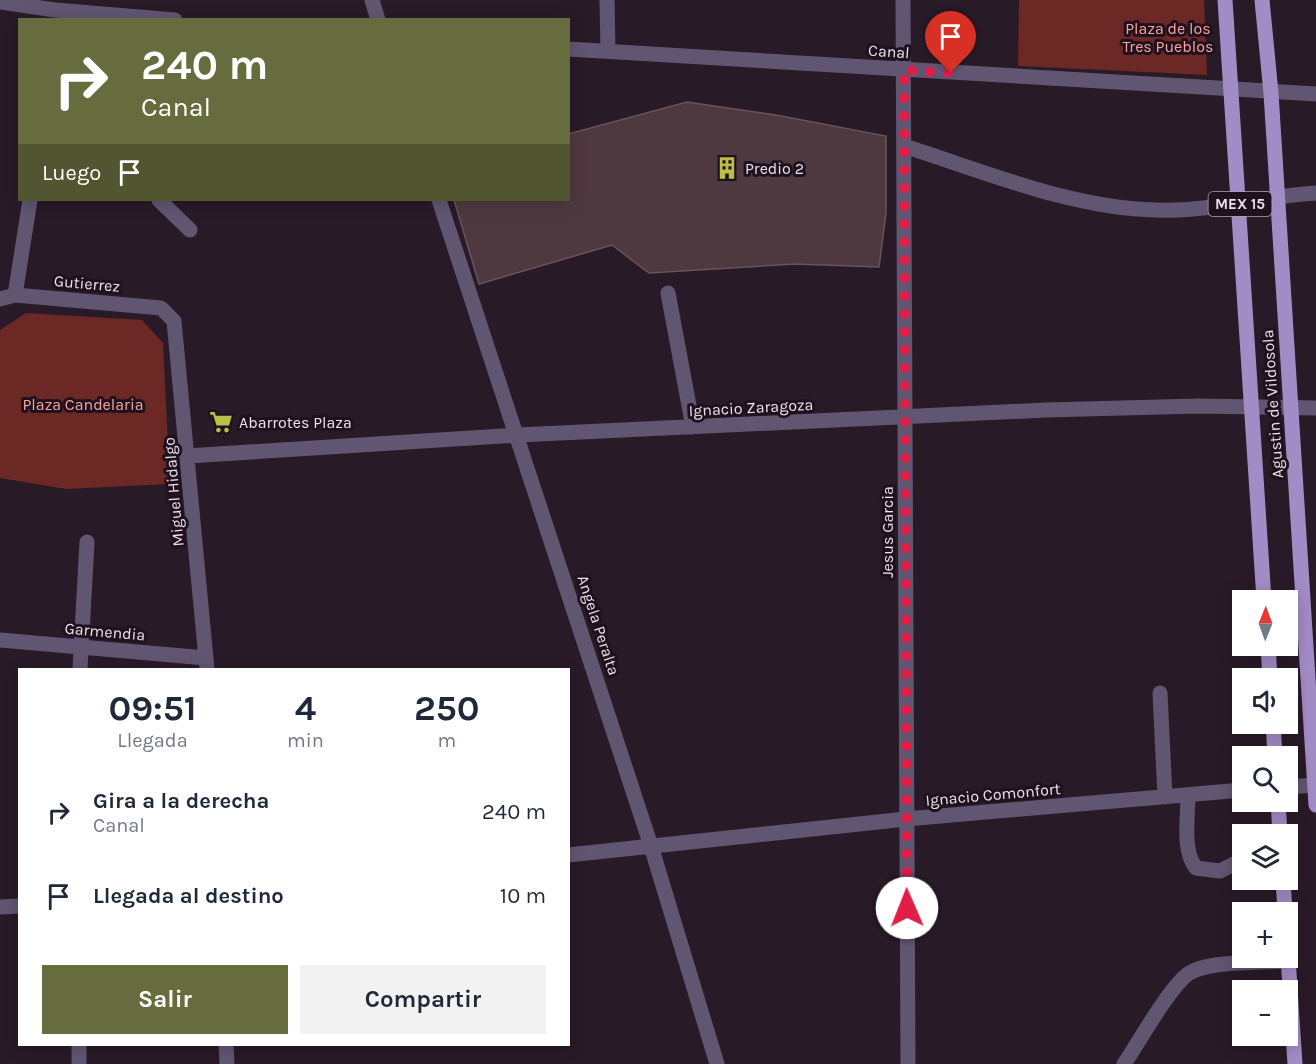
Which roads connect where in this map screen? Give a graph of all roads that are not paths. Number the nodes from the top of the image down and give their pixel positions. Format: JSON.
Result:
{"nodes":[{"id":1,"x":372,"y":0,"type":"edge"},
{"id":2,"x":607,"y":0,"type":"edge"},
{"id":3,"x":903,"y":0,"type":"edge"},
{"id":4,"x":1225,"y":0,"type":"edge"},
{"id":5,"x":1262,"y":0,"type":"edge"},
{"id":6,"x":0,"y":2,"type":"edge"},
{"id":7,"x":55,"y":10,"type":"edge"},
{"id":8,"x":151,"y":18,"type":"edge"},
{"id":9,"x":377,"y":18,"type":"edge"},
{"id":10,"x":570,"y":49,"type":"edge"},
{"id":11,"x":608,"y":51,"type":"junction"},
{"id":12,"x":904,"y":70,"type":"junction"},
{"id":13,"x":1232,"y":90,"type":"junction"},
{"id":14,"x":1271,"y":93,"type":"junction"},
{"id":15,"x":1316,"y":94,"type":"edge"},
{"id":16,"x":904,"y":146,"type":"junction"},
{"id":17,"x":1316,"y":193,"type":"edge"},
{"id":18,"x":1276,"y":195,"type":"junction"},
{"id":19,"x":30,"y":201,"type":"edge"},
{"id":20,"x":160,"y":201,"type":"edge"},
{"id":21,"x":439,"y":201,"type":"edge"},
{"id":22,"x":1239,"y":201,"type":"junction"},
{"id":23,"x":190,"y":231,"type":"dead end"},
{"id":24,"x":668,"y":293,"type":"dead end"},
{"id":25,"x":7,"y":297,"type":"edge"},
{"id":26,"x":170,"y":314,"type":"joint"},
{"id":27,"x":1290,"y":408,"type":"junction"},
{"id":28,"x":1316,"y":408,"type":"edge"},
{"id":29,"x":1251,"y":409,"type":"junction"},
{"id":30,"x":905,"y":418,"type":"junction"},
{"id":31,"x":693,"y":427,"type":"junction"},
{"id":32,"x":518,"y":435,"type":"junction"},
{"id":33,"x":187,"y":456,"type":"junction"},
{"id":34,"x":87,"y":542,"type":"dead end"},
{"id":35,"x":1263,"y":590,"type":"edge"},
{"id":36,"x":1310,"y":622,"type":"edge"},
{"id":37,"x":0,"y":640,"type":"edge"},
{"id":38,"x":80,"y":647,"type":"junction"},
{"id":39,"x":207,"y":664,"type":"edge"},
{"id":40,"x":80,"y":668,"type":"edge"},
{"id":41,"x":1160,"y":693,"type":"dead end"},
{"id":42,"x":1315,"y":785,"type":"edge"},
{"id":43,"x":1298,"y":786,"type":"edge"},
{"id":44,"x":1232,"y":791,"type":"edge"},
{"id":45,"x":1188,"y":795,"type":"junction"},
{"id":46,"x":1166,"y":797,"type":"junction"},
{"id":47,"x":1316,"y":806,"type":"edge"},
{"id":48,"x":906,"y":819,"type":"junction"},
{"id":49,"x":651,"y":846,"type":"junction"},
{"id":50,"x":570,"y":855,"type":"edge"},
{"id":51,"x":1232,"y":865,"type":"edge"},
{"id":52,"x":18,"y":906,"type":"edge"},
{"id":53,"x":0,"y":907,"type":"edge"},
{"id":54,"x":1232,"y":965,"type":"edge"},
{"id":55,"x":1288,"y":968,"type":"edge"},
{"id":56,"x":79,"y":1046,"type":"edge"},
{"id":57,"x":226,"y":1046,"type":"edge"},
{"id":58,"x":79,"y":1064,"type":"edge"},
{"id":59,"x":227,"y":1064,"type":"edge"},
{"id":60,"x":717,"y":1064,"type":"edge"},
{"id":61,"x":908,"y":1064,"type":"edge"},
{"id":62,"x":1124,"y":1064,"type":"edge"},
{"id":63,"x":1295,"y":1064,"type":"edge"}],
"edges":[{"from":1,"to":9,"type":"street"},
{"from":2,"to":11,"type":"street"},
{"from":3,"to":12,"type":"street","name":"Jesus Garcia"},
{"from":4,"to":13,"type":"main road","name":"Agustin de Vildosola","number":"MEX 15"},
{"from":5,"to":14,"type":"main road","name":"Agustin de Vildosola","number":"MEX 15"},
{"from":6,"to":7,"type":"street"},
{"from":7,"to":8,"type":"street"},
{"from":10,"to":11,"type":"street","name":"Canal"},
{"from":11,"to":12,"type":"street","name":"Canal"},
{"from":12,"to":13,"type":"street","name":"Canal"},
{"from":12,"to":16,"type":"street","name":"Jesus Garcia"},
{"from":13,"to":14,"type":"street","name":"Canal"},
{"from":13,"to":22,"type":"main road","name":"Agustin de Vildosola","number":"MEX 15"},
{"from":14,"to":15,"type":"street","name":"Canal"},
{"from":14,"to":18,"type":"main road","name":"Agustin de Vildosola","number":"MEX 15"},
{"from":16,"to":22,"type":"street"},
{"from":16,"to":30,"type":"street","name":"Jesus Garcia"},
{"from":17,"to":18,"type":"street"},
{"from":18,"to":22,"type":"street"},
{"from":18,"to":27,"type":"main road","name":"Agustin de Vildosola","number":"MEX 15"},
{"from":19,"to":25,"type":"street"},
{"from":20,"to":23,"type":"street"},
{"from":21,"to":32,"type":"street","name":"Angela Peralta"},
{"from":22,"to":29,"type":"main road","name":"Agustin de Vildosola","number":"MEX 15"},
{"from":24,"to":31,"type":"street"},
{"from":25,"to":26,"type":"street","name":"Gutierrez"},
{"from":26,"to":33,"type":"street","name":"Miguel Hidalgo"},
{"from":27,"to":28,"type":"street","name":"Ignacio Zaragoza"},
{"from":27,"to":29,"type":"street","name":"Ignacio Zaragoza"},
{"from":27,"to":36,"type":"main road","name":"Agustin de Vildosola","number":"MEX 15"},
{"from":29,"to":30,"type":"street","name":"Ignacio Zaragoza"},
{"from":29,"to":35,"type":"main road","name":"Agustin de Vildosola","number":"MEX 15"},
{"from":30,"to":31,"type":"street","name":"Ignacio Zaragoza"},
{"from":30,"to":48,"type":"street","name":"Jesus Garcia"},
{"from":31,"to":32,"type":"street","name":"Ignacio Zaragoza"},
{"from":32,"to":33,"type":"street","name":"Ignacio Zaragoza"},
{"from":32,"to":49,"type":"street","name":"Angela Peralta"},
{"from":33,"to":39,"type":"street","name":"Miguel Hidalgo"},
{"from":34,"to":38,"type":"street"},
{"from":36,"to":42,"type":"main road","name":"Agustin de Vildosola","number":"MEX 15"},
{"from":37,"to":38,"type":"street","name":"Garmendia"},
{"from":38,"to":39,"type":"street","name":"Garmendia"},
{"from":38,"to":40,"type":"street"},
{"from":41,"to":46,"type":"street"},
{"from":42,"to":43,"type":"street"},
{"from":42,"to":47,"type":"main road","name":"Agustin de Vildosola","number":"MEX 15"},
{"from":44,"to":45,"type":"street","name":"Ignacio Comonfort"},
{"from":45,"to":46,"type":"street","name":"Ignacio Comonfort"},
{"from":45,"to":51,"type":"street"},
{"from":46,"to":48,"type":"street","name":"Ignacio Comonfort"},
{"from":48,"to":49,"type":"street","name":"Ignacio Comonfort"},
{"from":48,"to":61,"type":"street","name":"Jesus Garcia"},
{"from":49,"to":50,"type":"street","name":"Ignacio Comonfort"},
{"from":49,"to":60,"type":"street","name":"Angela Peralta"},
{"from":52,"to":53,"type":"street"},
{"from":54,"to":62,"type":"street"},
{"from":55,"to":63,"type":"main road"},
{"from":56,"to":58,"type":"street"},
{"from":57,"to":59,"type":"street"}]}
